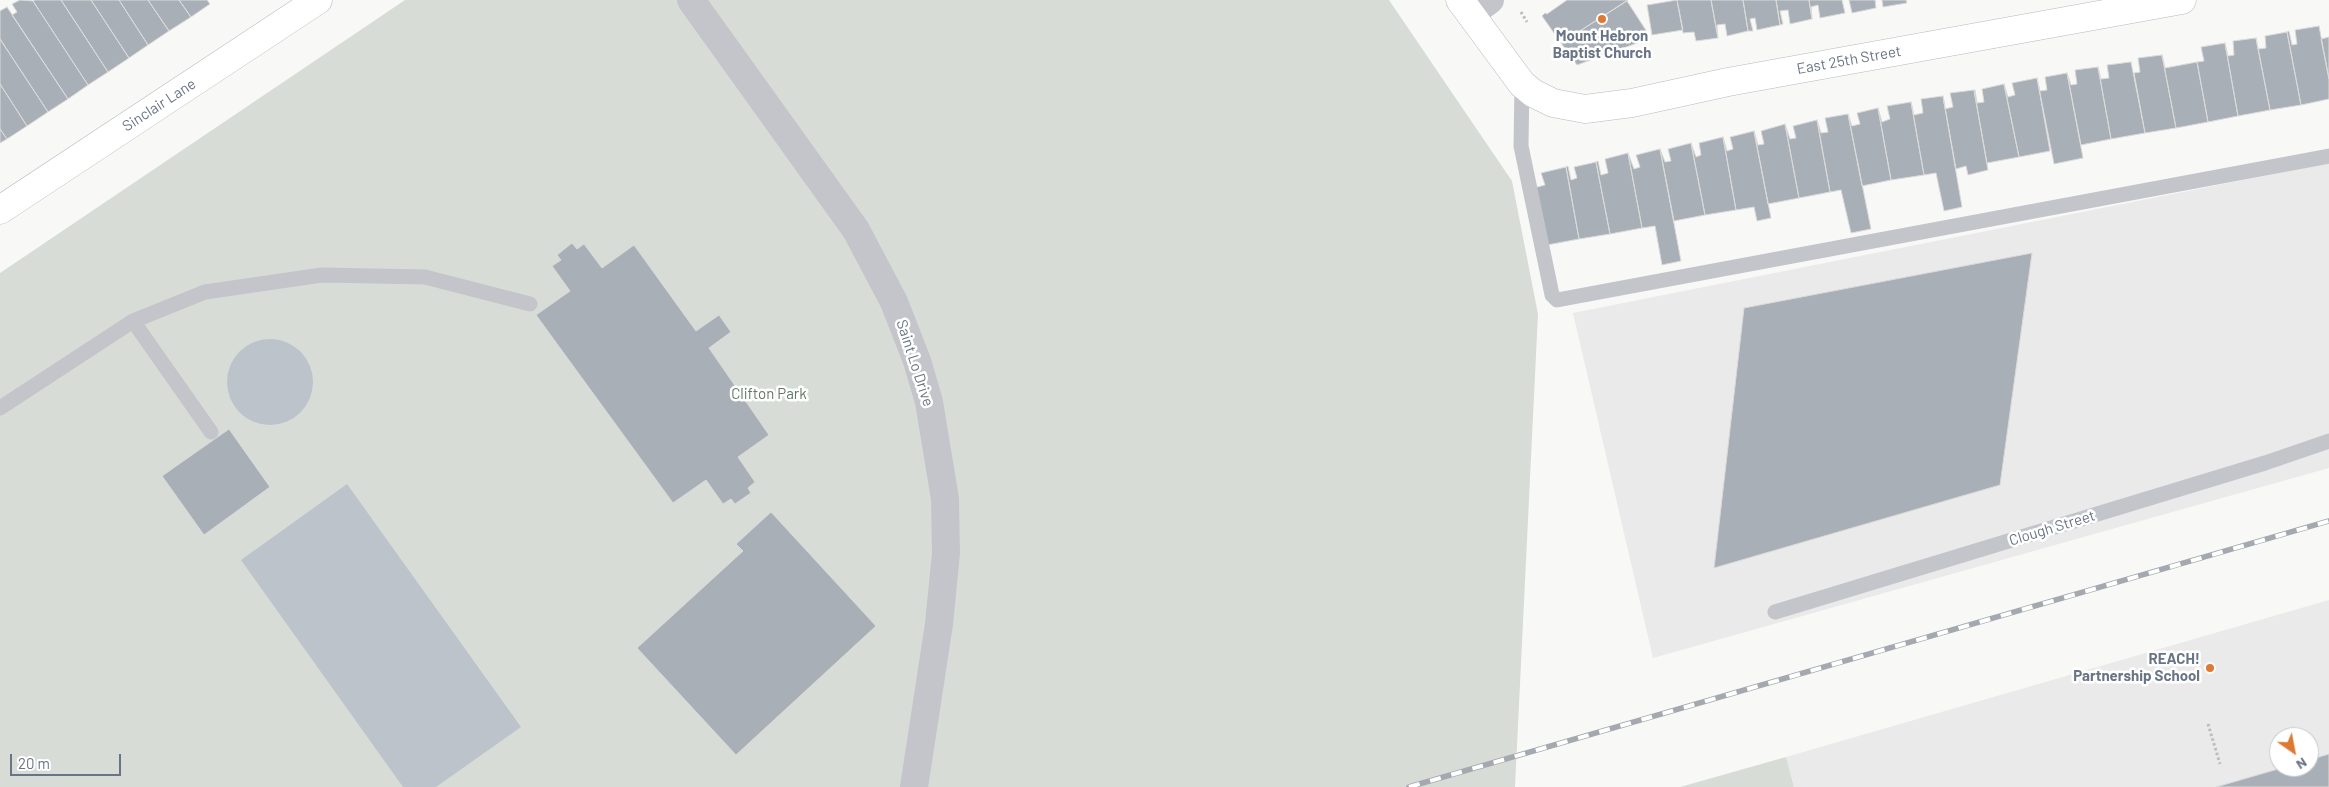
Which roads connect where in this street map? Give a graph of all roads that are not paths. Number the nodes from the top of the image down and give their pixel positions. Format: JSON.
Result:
{"nodes":[{"id":1,"x":318,"y":0,"type":"edge"},
{"id":2,"x":691,"y":0,"type":"edge"},
{"id":3,"x":2182,"y":0,"type":"edge"},
{"id":4,"x":1474,"y":5,"type":"edge"},
{"id":5,"x":1522,"y":84,"type":"junction"},
{"id":6,"x":2329,"y":156,"type":"edge"},
{"id":7,"x":0,"y":210,"type":"edge"},
{"id":8,"x":530,"y":304,"type":"dead end"},
{"id":9,"x":133,"y":321,"type":"junction"},
{"id":10,"x":0,"y":408,"type":"edge"},
{"id":11,"x":211,"y":432,"type":"dead end"},
{"id":12,"x":2329,"y":441,"type":"edge"},
{"id":13,"x":1775,"y":612,"type":"dead end"},
{"id":14,"x":914,"y":787,"type":"edge"}],
"edges":[{"from":1,"to":7,"type":"main road","name":"Sinclair Lane"},
{"from":2,"to":14,"type":"street","name":"Saint Lo Drive"},
{"from":3,"to":5,"type":"main road","name":"East 25th Street"},
{"from":4,"to":5,"type":"main road"},
{"from":5,"to":6,"type":"lane"},
{"from":8,"to":9,"type":"lane"},
{"from":9,"to":10,"type":"lane"},
{"from":9,"to":11,"type":"lane"},
{"from":12,"to":13,"type":"lane","name":"Clough Street"}]}
